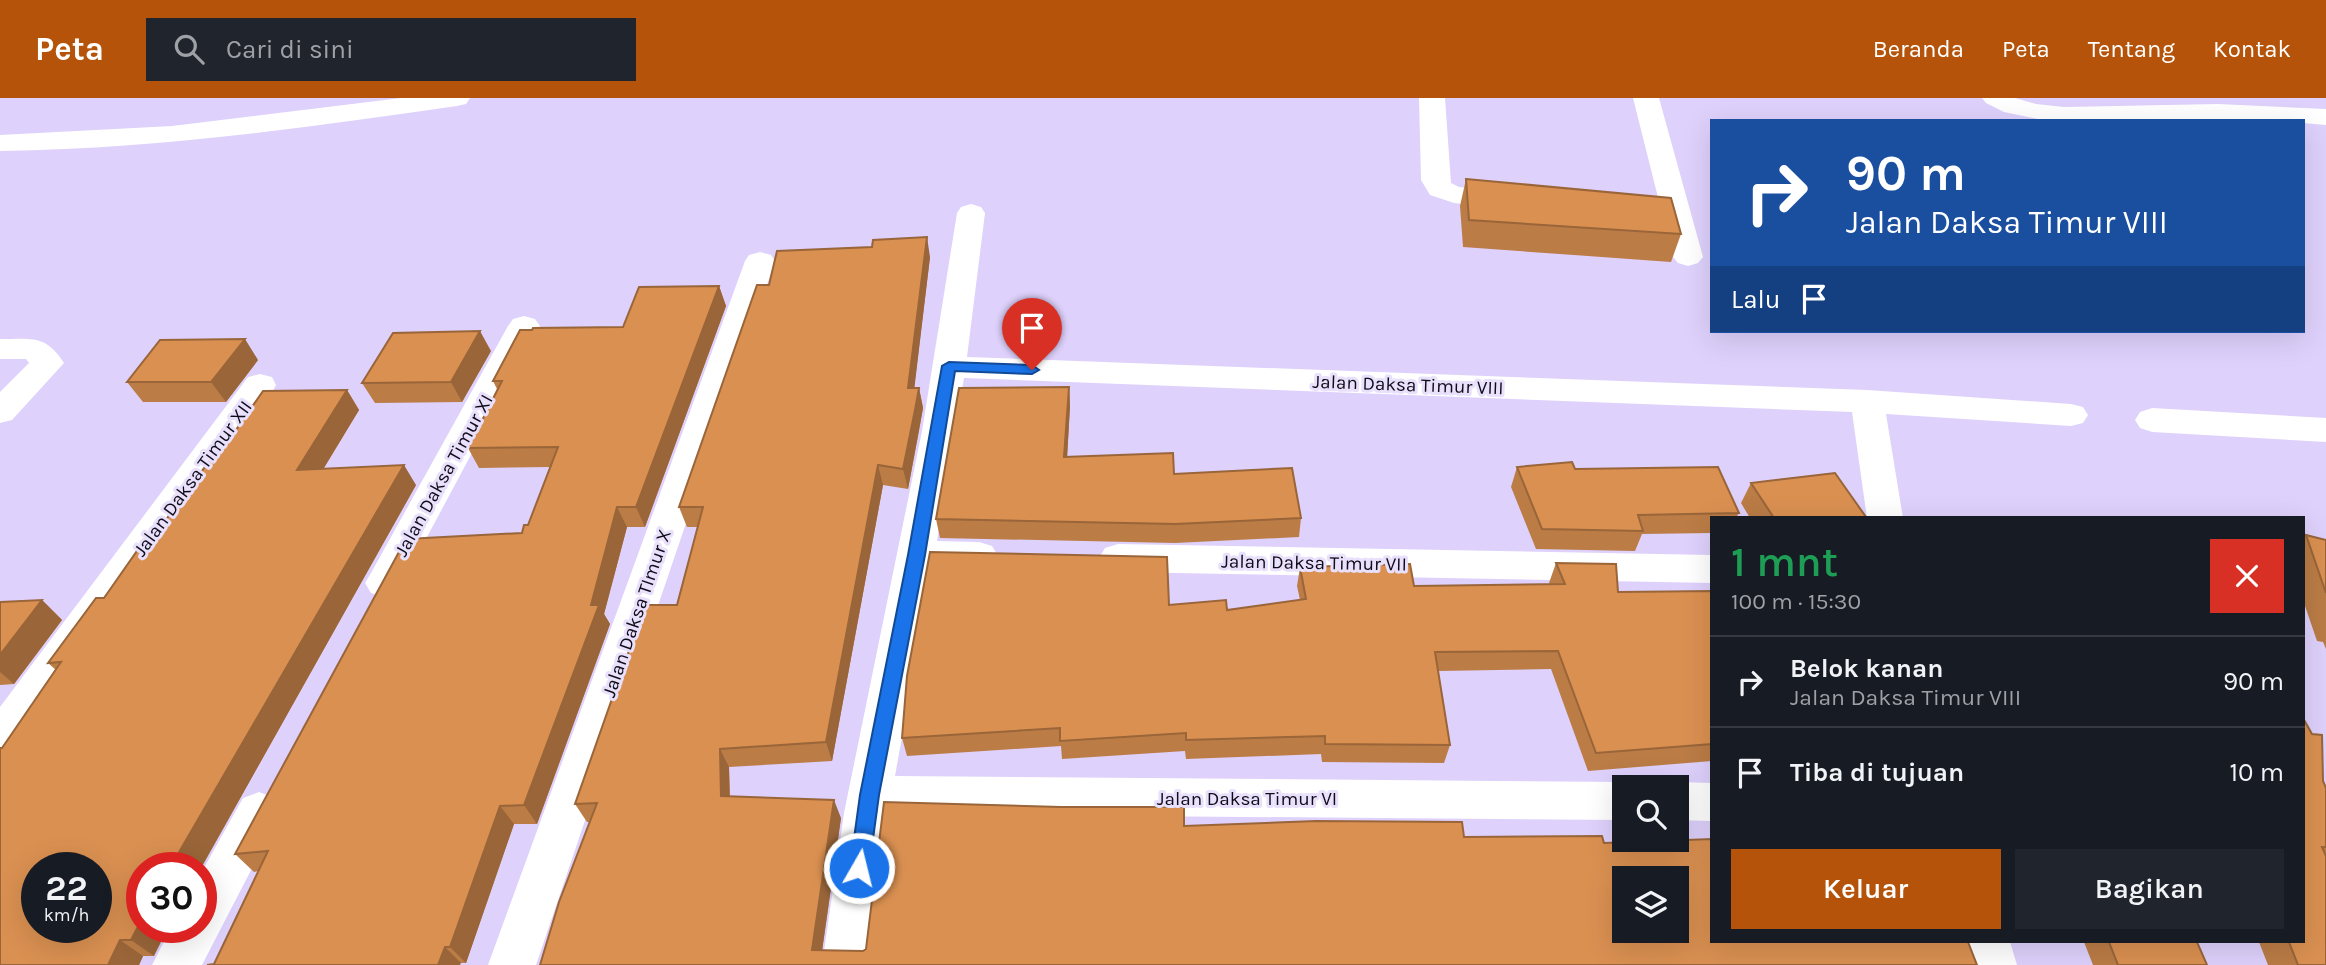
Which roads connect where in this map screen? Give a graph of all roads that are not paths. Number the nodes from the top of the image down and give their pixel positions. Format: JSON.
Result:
{"nodes":[{"id":1,"x":457,"y":98,"type":"edge"},
{"id":2,"x":1432,"y":98,"type":"edge"},
{"id":3,"x":1646,"y":98,"type":"edge"},
{"id":4,"x":1995,"y":98,"type":"edge"},
{"id":5,"x":2326,"y":117,"type":"edge"},
{"id":6,"x":0,"y":143,"type":"edge"},
{"id":7,"x":1538,"y":203,"type":"edge"},
{"id":8,"x":971,"y":213,"type":"dead end"},
{"id":9,"x":1649,"y":213,"type":"edge"},
{"id":10,"x":1677,"y":216,"type":"junction"},
{"id":11,"x":1688,"y":257,"type":"dead end"},
{"id":12,"x":760,"y":261,"type":"dead end"},
{"id":13,"x":524,"y":326,"type":"dead end"},
{"id":14,"x":0,"y":349,"type":"edge"},
{"id":15,"x":949,"y":366,"type":"junction"},
{"id":16,"x":260,"y":385,"type":"dead end"},
{"id":17,"x":10,"y":401,"type":"edge"},
{"id":18,"x":1867,"y":401,"type":"junction"},
{"id":19,"x":2071,"y":415,"type":"dead end"},
{"id":20,"x":2152,"y":420,"type":"dead end"},
{"id":21,"x":2326,"y":430,"type":"edge"},
{"id":22,"x":1885,"y":516,"type":"edge"},
{"id":23,"x":916,"y":555,"type":"junction"},
{"id":24,"x":1014,"y":557,"type":"edge"},
{"id":25,"x":1084,"y":558,"type":"edge"},
{"id":26,"x":1710,"y":569,"type":"edge"},
{"id":27,"x":366,"y":617,"type":"edge"},
{"id":28,"x":0,"y":740,"type":"edge"},
{"id":29,"x":274,"y":786,"type":"edge"},
{"id":30,"x":870,"y":795,"type":"junction"},
{"id":31,"x":1612,"y":801,"type":"edge"},
{"id":32,"x":1689,"y":801,"type":"edge"},
{"id":33,"x":1710,"y":802,"type":"edge"},
{"id":34,"x":217,"y":890,"type":"edge"},
{"id":35,"x":188,"y":943,"type":"edge"},
{"id":36,"x":1987,"y":943,"type":"edge"},
{"id":37,"x":176,"y":965,"type":"edge"},
{"id":38,"x":512,"y":965,"type":"edge"},
{"id":39,"x":846,"y":965,"type":"edge"},
{"id":40,"x":1993,"y":965,"type":"edge"}],
"edges":[{"from":1,"to":6,"type":"street"},
{"from":2,"to":7,"type":"street"},
{"from":3,"to":10,"type":"street"},
{"from":4,"to":5,"type":"street"},
{"from":8,"to":15,"type":"street"},
{"from":9,"to":10,"type":"street"},
{"from":10,"to":11,"type":"street"},
{"from":12,"to":38,"type":"street","name":"Jalan Daksa TImur X"},
{"from":13,"to":27,"type":"street","name":"Jalan Daksa Timur XI"},
{"from":14,"to":17,"type":"street"},
{"from":15,"to":18,"type":"street","name":"Jalan Daksa Timur VIII"},
{"from":15,"to":23,"type":"street"},
{"from":16,"to":28,"type":"street","name":"Jalan Daksa Timur XII"},
{"from":18,"to":19,"type":"street"},
{"from":18,"to":22,"type":"street"},
{"from":20,"to":21,"type":"street"},
{"from":23,"to":24,"type":"street"},
{"from":23,"to":30,"type":"street"},
{"from":25,"to":26,"type":"street","name":"Jalan Daksa Timur VII"},
{"from":29,"to":34,"type":"street"},
{"from":30,"to":31,"type":"street","name":"Jalan Daksa Timur VI"},
{"from":30,"to":39,"type":"street"},
{"from":32,"to":33,"type":"street"},
{"from":35,"to":37,"type":"street"},
{"from":36,"to":40,"type":"street"}]}
